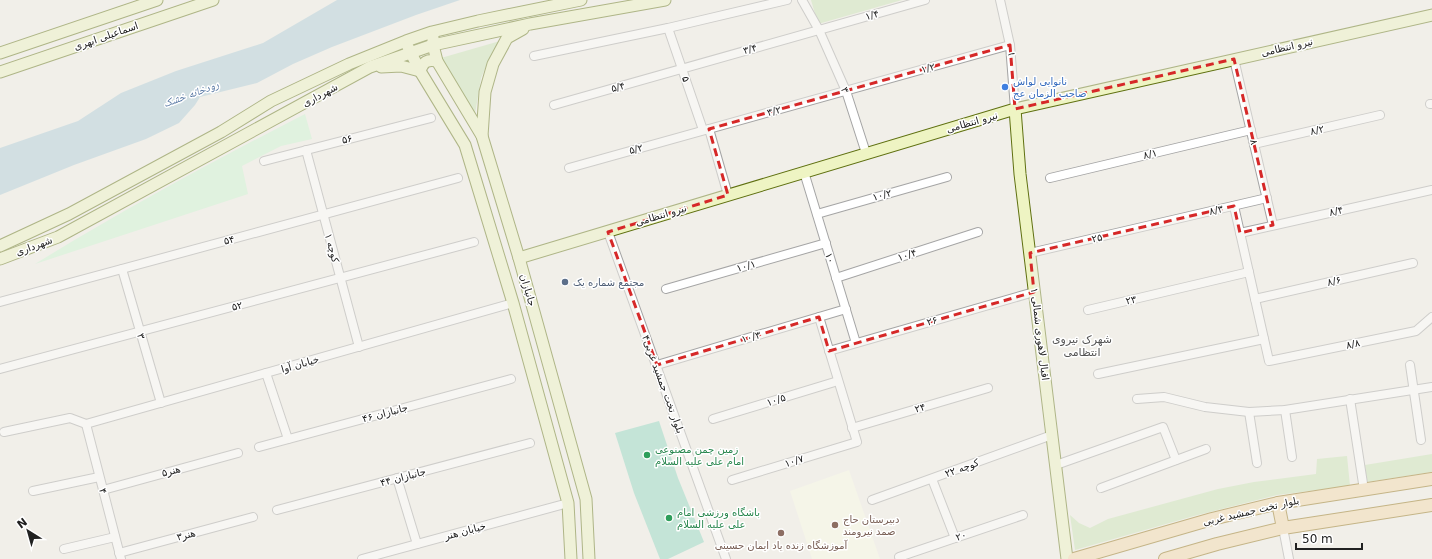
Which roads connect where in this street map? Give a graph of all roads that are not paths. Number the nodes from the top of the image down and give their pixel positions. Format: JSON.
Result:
{"nodes":[{"id":1,"x":157,"y":0,"type":"edge"},
{"id":2,"x":213,"y":0,"type":"edge"},
{"id":3,"x":581,"y":0,"type":"edge"},
{"id":4,"x":665,"y":0,"type":"edge"},
{"id":5,"x":787,"y":0,"type":"edge"},
{"id":6,"x":802,"y":0,"type":"edge"},
{"id":7,"x":925,"y":0,"type":"edge"},
{"id":8,"x":1000,"y":0,"type":"edge"},
{"id":9,"x":1432,"y":15,"type":"edge"},
{"id":10,"x":530,"y":24,"type":"junction"},
{"id":11,"x":668,"y":28,"type":"junction"},
{"id":12,"x":819,"y":30,"type":"junction"},
{"id":13,"x":432,"y":32,"type":"junction"},
{"id":14,"x":406,"y":41,"type":"junction"},
{"id":15,"x":433,"y":45,"type":"junction"},
{"id":16,"x":1010,"y":45,"type":"junction"},
{"id":17,"x":411,"y":52,"type":"junction"},
{"id":18,"x":0,"y":53,"type":"edge"},
{"id":19,"x":534,"y":56,"type":"dead end"},
{"id":20,"x":1234,"y":59,"type":"junction"},
{"id":21,"x":437,"y":61,"type":"junction"},
{"id":22,"x":370,"y":68,"type":"junction"},
{"id":23,"x":682,"y":68,"type":"junction"},
{"id":24,"x":0,"y":72,"type":"edge"},
{"id":25,"x":420,"y":72,"type":"junction"},
{"id":26,"x":846,"y":91,"type":"junction"},
{"id":27,"x":554,"y":105,"type":"dead end"},
{"id":28,"x":1015,"y":109,"type":"junction"},
{"id":29,"x":1380,"y":115,"type":"dead end"},
{"id":30,"x":431,"y":118,"type":"dead end"},
{"id":31,"x":706,"y":130,"type":"junction"},
{"id":32,"x":1251,"y":130,"type":"junction"},
{"id":33,"x":482,"y":136,"type":"junction"},
{"id":34,"x":1254,"y":144,"type":"junction"},
{"id":35,"x":306,"y":150,"type":"junction"},
{"id":36,"x":866,"y":153,"type":"junction"},
{"id":37,"x":264,"y":161,"type":"dead end"},
{"id":38,"x":569,"y":168,"type":"dead end"},
{"id":39,"x":804,"y":172,"type":"junction"},
{"id":40,"x":947,"y":176,"type":"dead end"},
{"id":41,"x":458,"y":178,"type":"dead end"},
{"id":42,"x":1050,"y":178,"type":"dead end"},
{"id":43,"x":1432,"y":190,"type":"edge"},
{"id":44,"x":728,"y":195,"type":"junction"},
{"id":45,"x":1267,"y":198,"type":"junction"},
{"id":46,"x":1234,"y":206,"type":"junction"},
{"id":47,"x":323,"y":214,"type":"junction"},
{"id":48,"x":817,"y":214,"type":"junction"},
{"id":49,"x":1165,"y":222,"type":"joint"},
{"id":50,"x":1273,"y":225,"type":"junction"},
{"id":51,"x":608,"y":232,"type":"junction"},
{"id":52,"x":978,"y":232,"type":"dead end"},
{"id":53,"x":1240,"y":233,"type":"junction"},
{"id":54,"x":474,"y":242,"type":"dead end"},
{"id":55,"x":826,"y":243,"type":"junction"},
{"id":56,"x":0,"y":246,"type":"edge"},
{"id":57,"x":1030,"y":253,"type":"junction"},
{"id":58,"x":519,"y":258,"type":"junction"},
{"id":59,"x":0,"y":259,"type":"edge"},
{"id":60,"x":1413,"y":262,"type":"dead end"},
{"id":61,"x":122,"y":269,"type":"junction"},
{"id":62,"x":1249,"y":272,"type":"junction"},
{"id":63,"x":340,"y":278,"type":"junction"},
{"id":64,"x":836,"y":278,"type":"junction"},
{"id":65,"x":666,"y":289,"type":"dead end"},
{"id":66,"x":1034,"y":292,"type":"junction"},
{"id":67,"x":1255,"y":299,"type":"junction"},
{"id":68,"x":0,"y":302,"type":"edge"},
{"id":69,"x":513,"y":303,"type":"junction"},
{"id":70,"x":846,"y":309,"type":"junction"},
{"id":71,"x":1088,"y":310,"type":"dead end"},
{"id":72,"x":819,"y":317,"type":"junction"},
{"id":73,"x":1432,"y":317,"type":"edge"},
{"id":74,"x":140,"y":332,"type":"junction"},
{"id":75,"x":1264,"y":339,"type":"junction"},
{"id":76,"x":856,"y":343,"type":"junction"},
{"id":77,"x":359,"y":347,"type":"junction"},
{"id":78,"x":829,"y":351,"type":"junction"},
{"id":79,"x":657,"y":365,"type":"junction"},
{"id":80,"x":1410,"y":365,"type":"dead end"},
{"id":81,"x":0,"y":370,"type":"edge"},
{"id":82,"x":266,"y":373,"type":"junction"},
{"id":83,"x":1098,"y":374,"type":"dead end"},
{"id":84,"x":511,"y":379,"type":"dead end"},
{"id":85,"x":838,"y":381,"type":"junction"},
{"id":86,"x":1432,"y":387,"type":"edge"},
{"id":87,"x":988,"y":388,"type":"dead end"},
{"id":88,"x":1413,"y":390,"type":"junction"},
{"id":89,"x":1137,"y":399,"type":"dead end"},
{"id":90,"x":1350,"y":400,"type":"junction"},
{"id":91,"x":559,"y":402,"type":"junction"},
{"id":92,"x":161,"y":403,"type":"junction"},
{"id":93,"x":542,"y":407,"type":"junction"},
{"id":94,"x":1285,"y":410,"type":"junction"},
{"id":95,"x":1249,"y":412,"type":"junction"},
{"id":96,"x":713,"y":419,"type":"dead end"},
{"id":97,"x":86,"y":424,"type":"junction"},
{"id":98,"x":852,"y":428,"type":"junction"},
{"id":99,"x":4,"y":432,"type":"dead end"},
{"id":100,"x":1052,"y":435,"type":"junction"},
{"id":101,"x":288,"y":440,"type":"junction"},
{"id":102,"x":1421,"y":440,"type":"dead end"},
{"id":103,"x":530,"y":443,"type":"dead end"},
{"id":104,"x":259,"y":447,"type":"dead end"},
{"id":105,"x":1206,"y":449,"type":"dead end"},
{"id":106,"x":238,"y":453,"type":"dead end"},
{"id":107,"x":1292,"y":457,"type":"dead end"},
{"id":108,"x":1176,"y":460,"type":"junction"},
{"id":109,"x":1257,"y":463,"type":"dead end"},
{"id":110,"x":1056,"y":465,"type":"junction"},
{"id":111,"x":99,"y":477,"type":"junction"},
{"id":112,"x":398,"y":478,"type":"junction"},
{"id":113,"x":932,"y":479,"type":"junction"},
{"id":114,"x":1432,"y":479,"type":"edge"},
{"id":115,"x":732,"y":480,"type":"dead end"},
{"id":116,"x":1101,"y":488,"type":"dead end"},
{"id":117,"x":103,"y":490,"type":"junction"},
{"id":118,"x":1364,"y":490,"type":"junction"},
{"id":119,"x":33,"y":491,"type":"dead end"},
{"id":120,"x":872,"y":500,"type":"dead end"},
{"id":121,"x":1278,"y":503,"type":"junction"},
{"id":122,"x":568,"y":504,"type":"junction"},
{"id":123,"x":1432,"y":505,"type":"edge"},
{"id":124,"x":277,"y":510,"type":"dead end"},
{"id":125,"x":1023,"y":515,"type":"dead end"},
{"id":126,"x":253,"y":517,"type":"dead end"},
{"id":127,"x":1284,"y":528,"type":"junction"},
{"id":128,"x":115,"y":537,"type":"junction"},
{"id":129,"x":955,"y":538,"type":"junction"},
{"id":130,"x":417,"y":544,"type":"junction"},
{"id":131,"x":64,"y":549,"type":"dead end"},
{"id":132,"x":120,"y":556,"type":"edge"},
{"id":133,"x":899,"y":557,"type":"dead end"},
{"id":134,"x":362,"y":559,"type":"edge"},
{"id":135,"x":571,"y":559,"type":"edge"},
{"id":136,"x":589,"y":559,"type":"edge"},
{"id":137,"x":726,"y":559,"type":"edge"},
{"id":138,"x":1067,"y":559,"type":"edge"},
{"id":139,"x":1074,"y":559,"type":"edge"},
{"id":140,"x":1165,"y":559,"type":"edge"},
{"id":141,"x":1289,"y":559,"type":"edge"}],
"edges":[{"from":1,"to":18,"type":"street","name":"اسماعیلی ابهری"},
{"from":2,"to":24,"type":"street","name":"اسماعیلی ابهری"},
{"from":3,"to":13,"type":"street","name":"شهرداری"},
{"from":4,"to":10,"type":"street","name":"شهرداری"},
{"from":5,"to":11,"type":"street"},
{"from":6,"to":12,"type":"street","name":"۳"},
{"from":7,"to":12,"type":"street","name":"۱/۴"},
{"from":8,"to":16,"type":"street","name":"۱"},
{"from":9,"to":20,"type":"street","name":"نیرو انتظامی"},
{"from":10,"to":15,"type":"street","name":"شهرداری"},
{"from":10,"to":33,"type":"street"},
{"from":11,"to":19,"type":"street"},
{"from":11,"to":23,"type":"street","name":"۵"},
{"from":12,"to":23,"type":"street","name":"۳/۴"},
{"from":12,"to":26,"type":"street","name":"۳"},
{"from":13,"to":14,"type":"street","name":"شهرداری"},
{"from":13,"to":15,"type":"street","name":"جانبازان"},
{"from":14,"to":17,"type":"street","name":"جانبازان"},
{"from":14,"to":56,"type":"street","name":"شهرداری"},
{"from":15,"to":17,"type":"street","name":"شهرداری"},
{"from":15,"to":21,"type":"street","name":"جانبازان"},
{"from":16,"to":26,"type":"street","name":"۱/۲"},
{"from":16,"to":28,"type":"street","name":"۱"},
{"from":17,"to":22,"type":"street","name":"شهرداری"},
{"from":17,"to":25,"type":"street","name":"جانبازان"},
{"from":20,"to":28,"type":"street","name":"نیرو انتظامی"},
{"from":20,"to":32,"type":"street","name":"۸"},
{"from":21,"to":25,"type":"street"},
{"from":21,"to":33,"type":"street","name":"جانبازان"},
{"from":22,"to":25,"type":"street"},
{"from":22,"to":59,"type":"street","name":"شهرداری"},
{"from":23,"to":27,"type":"street","name":"۵/۴"},
{"from":23,"to":31,"type":"street","name":"۵"},
{"from":25,"to":69,"type":"street","name":"جانبازان"},
{"from":26,"to":31,"type":"street","name":"۳/۲"},
{"from":26,"to":36,"type":"street","name":"۳"},
{"from":28,"to":36,"type":"street","name":"نیرو انتظامی"},
{"from":28,"to":57,"type":"street","name":"اقبال لاهوری شمالی ۱"},
{"from":29,"to":34,"type":"street","name":"۸/۲"},
{"from":30,"to":35,"type":"street","name":"۵۶"},
{"from":31,"to":38,"type":"street","name":"۵/۲"},
{"from":31,"to":44,"type":"street","name":"۵"},
{"from":32,"to":34,"type":"street","name":"۸"},
{"from":32,"to":42,"type":"street","name":"۸/۱"},
{"from":33,"to":58,"type":"street","name":"جانبازان"},
{"from":34,"to":45,"type":"street","name":"۸"},
{"from":35,"to":37,"type":"street","name":"۵۶"},
{"from":35,"to":47,"type":"street","name":"کوچه ۱"},
{"from":36,"to":39,"type":"street","name":"نیرو انتظامی"},
{"from":39,"to":44,"type":"street","name":"نیرو انتظامی"},
{"from":39,"to":48,"type":"street","name":"۱۰"},
{"from":40,"to":48,"type":"street","name":"۱۰/۲"},
{"from":41,"to":47,"type":"street","name":"۵۴"},
{"from":43,"to":50,"type":"street","name":"۸/۴"},
{"from":44,"to":51,"type":"street","name":"نیرو انتظامی"},
{"from":45,"to":46,"type":"street","name":"۸/۳"},
{"from":45,"to":50,"type":"street","name":"۸"},
{"from":46,"to":49,"type":"street","name":"۸/۳"},
{"from":46,"to":53,"type":"street"},
{"from":47,"to":61,"type":"street","name":"۵۴"},
{"from":47,"to":63,"type":"street","name":"کوچه ۱"},
{"from":48,"to":55,"type":"street","name":"۱۰"},
{"from":49,"to":57,"type":"street","name":"۲۵"},
{"from":50,"to":53,"type":"street","name":"۸/۴"},
{"from":51,"to":58,"type":"street","name":"نیرو انتظامی"},
{"from":51,"to":79,"type":"street","name":"بلوار تخت جمشید غربی۴"},
{"from":52,"to":64,"type":"street","name":"۱۰/۴"},
{"from":53,"to":62,"type":"street"},
{"from":54,"to":63,"type":"street","name":"۵۲"},
{"from":55,"to":64,"type":"street","name":"۱۰"},
{"from":55,"to":65,"type":"street","name":"۱۰/۱"},
{"from":57,"to":66,"type":"street","name":"اقبال لاهوری شمالی ۱"},
{"from":58,"to":91,"type":"street","name":"جانبازان"},
{"from":60,"to":67,"type":"street","name":"۸/۶"},
{"from":61,"to":68,"type":"street","name":"۵۴"},
{"from":61,"to":74,"type":"street","name":"۳"},
{"from":62,"to":67,"type":"street"},
{"from":62,"to":71,"type":"street","name":"۲۳"},
{"from":63,"to":74,"type":"street","name":"۵۲"},
{"from":63,"to":77,"type":"street","name":"کوچه ۱"},
{"from":64,"to":70,"type":"street","name":"۱۰"},
{"from":66,"to":76,"type":"street","name":"۲۶"},
{"from":66,"to":100,"type":"street","name":"اقبال لاهوری شمالی ۱"},
{"from":67,"to":75,"type":"street"},
{"from":69,"to":77,"type":"street","name":"خیابان آوا"},
{"from":69,"to":93,"type":"street","name":"جانبازان"},
{"from":70,"to":72,"type":"street","name":"۱۰/۳"},
{"from":70,"to":76,"type":"street","name":"۱۰"},
{"from":72,"to":78,"type":"street"},
{"from":72,"to":79,"type":"street","name":"۱۰/۳"},
{"from":73,"to":75,"type":"street","name":"۸/۸"},
{"from":74,"to":81,"type":"street","name":"۵۲"},
{"from":74,"to":92,"type":"street","name":"۳"},
{"from":75,"to":83,"type":"street"},
{"from":76,"to":78,"type":"street","name":"۲۶"},
{"from":77,"to":82,"type":"street","name":"خیابان آوا"},
{"from":78,"to":85,"type":"street"},
{"from":79,"to":137,"type":"street","name":"بلوار تخت جمشید غربی۴"},
{"from":80,"to":88,"type":"street"},
{"from":82,"to":92,"type":"street","name":"خیابان آوا"},
{"from":82,"to":101,"type":"street"},
{"from":84,"to":101,"type":"street","name":"۴۶ جانبازان"},
{"from":85,"to":96,"type":"street","name":"۱۰/۵"},
{"from":85,"to":98,"type":"street"},
{"from":86,"to":88,"type":"street"},
{"from":87,"to":98,"type":"street","name":"۲۴"},
{"from":88,"to":90,"type":"street"},
{"from":88,"to":102,"type":"street"},
{"from":89,"to":95,"type":"street"},
{"from":90,"to":94,"type":"street"},
{"from":90,"to":118,"type":"street"},
{"from":91,"to":93,"type":"street"},
{"from":91,"to":136,"type":"street","name":"جانبازان"},
{"from":92,"to":97,"type":"street","name":"خیابان آوا"},
{"from":93,"to":122,"type":"street","name":"جانبازان"},
{"from":94,"to":95,"type":"street"},
{"from":94,"to":107,"type":"street"},
{"from":95,"to":109,"type":"street"},
{"from":97,"to":99,"type":"street"},
{"from":97,"to":111,"type":"street","name":"۴"},
{"from":98,"to":115,"type":"street","name":"۱۰/۷"},
{"from":100,"to":110,"type":"street","name":"اقبال لاهوری شمالی ۱"},
{"from":100,"to":113,"type":"street","name":"کوچه ۲۲"},
{"from":101,"to":104,"type":"street","name":"۴۶ جانبازان"},
{"from":103,"to":112,"type":"street","name":"۴۴ جانبازان"},
{"from":105,"to":108,"type":"street"},
{"from":106,"to":117,"type":"street","name":"هنر۵"},
{"from":108,"to":110,"type":"street"},
{"from":108,"to":116,"type":"street"},
{"from":110,"to":138,"type":"street","name":"اقبال لاهوری شمالی ۱"},
{"from":111,"to":117,"type":"street","name":"۴"},
{"from":111,"to":119,"type":"street"},
{"from":112,"to":124,"type":"street","name":"۴۴ جانبازان"},
{"from":112,"to":130,"type":"street"},
{"from":113,"to":120,"type":"street","name":"کوچه ۲۲"},
{"from":113,"to":129,"type":"street"},
{"from":114,"to":118,"type":"main road","name":"بلوار تخت جمشید غربی"},
{"from":117,"to":128,"type":"street","name":"۴"},
{"from":118,"to":121,"type":"main road","name":"بلوار تخت جمشید غربی"},
{"from":121,"to":127,"type":"main road"},
{"from":121,"to":139,"type":"main road","name":"بلوار تخت جمشید غربی"},
{"from":122,"to":130,"type":"street","name":"خیابان هنر"},
{"from":122,"to":135,"type":"street","name":"جانبازان"},
{"from":123,"to":127,"type":"main road"},
{"from":125,"to":129,"type":"street","name":"۲۰"},
{"from":126,"to":132,"type":"street","name":"هنر۳"},
{"from":127,"to":140,"type":"main road"},
{"from":127,"to":141,"type":"street"},
{"from":128,"to":131,"type":"street"},
{"from":128,"to":132,"type":"street","name":"۴"},
{"from":129,"to":133,"type":"street","name":"۲۰"},
{"from":130,"to":134,"type":"street","name":"خیابان هنر"}]}
